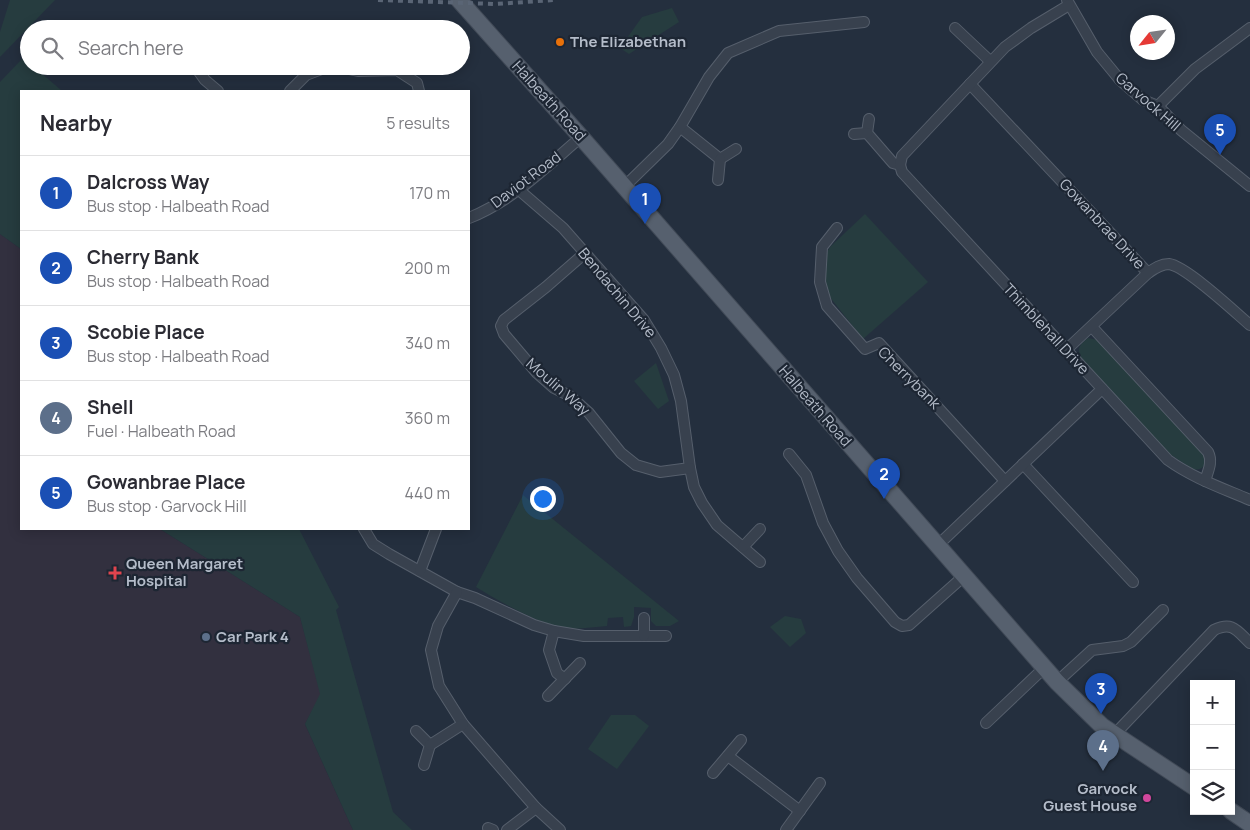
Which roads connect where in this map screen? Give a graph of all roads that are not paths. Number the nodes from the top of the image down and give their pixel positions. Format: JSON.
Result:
{"nodes":[{"id":1,"x":459,"y":0,"type":"edge"},
{"id":2,"x":1068,"y":2,"type":"edge"},
{"id":3,"x":864,"y":22,"type":"dead end"},
{"id":4,"x":955,"y":28,"type":"dead end"},
{"id":5,"x":1250,"y":28,"type":"edge"},
{"id":6,"x":990,"y":62,"type":"junction"},
{"id":7,"x":201,"y":75,"type":"edge"},
{"id":8,"x":306,"y":75,"type":"edge"},
{"id":9,"x":405,"y":75,"type":"edge"},
{"id":10,"x":970,"y":84,"type":"junction"},
{"id":11,"x":217,"y":90,"type":"edge"},
{"id":12,"x":291,"y":90,"type":"edge"},
{"id":13,"x":419,"y":90,"type":"edge"},
{"id":14,"x":1158,"y":106,"type":"junction"},
{"id":15,"x":869,"y":119,"type":"dead end"},
{"id":16,"x":680,"y":127,"type":"junction"},
{"id":17,"x":867,"y":133,"type":"junction"},
{"id":18,"x":854,"y":134,"type":"dead end"},
{"id":19,"x":581,"y":137,"type":"junction"},
{"id":20,"x":736,"y":149,"type":"dead end"},
{"id":21,"x":720,"y":159,"type":"junction"},
{"id":22,"x":900,"y":165,"type":"junction"},
{"id":23,"x":718,"y":180,"type":"dead end"},
{"id":24,"x":1250,"y":186,"type":"edge"},
{"id":25,"x":624,"y":187,"type":"junction"},
{"id":26,"x":519,"y":190,"type":"junction"},
{"id":27,"x":470,"y":218,"type":"edge"},
{"id":28,"x":838,"y":228,"type":"dead end"},
{"id":29,"x":584,"y":254,"type":"junction"},
{"id":30,"x":1148,"y":273,"type":"junction"},
{"id":31,"x":1250,"y":325,"type":"edge"},
{"id":32,"x":1092,"y":327,"type":"junction"},
{"id":33,"x":1066,"y":350,"type":"junction"},
{"id":34,"x":1102,"y":388,"type":"junction"},
{"id":35,"x":790,"y":454,"type":"dead end"},
{"id":36,"x":1024,"y":464,"type":"junction"},
{"id":37,"x":690,"y":468,"type":"junction"},
{"id":38,"x":1204,"y":480,"type":"junction"},
{"id":39,"x":1005,"y":481,"type":"junction"},
{"id":40,"x":1250,"y":500,"type":"edge"},
{"id":41,"x":760,"y":529,"type":"dead end"},
{"id":42,"x":365,"y":530,"type":"edge"},
{"id":43,"x":436,"y":530,"type":"edge"},
{"id":44,"x":938,"y":546,"type":"junction"},
{"id":45,"x":743,"y":547,"type":"junction"},
{"id":46,"x":760,"y":562,"type":"dead end"},
{"id":47,"x":420,"y":571,"type":"junction"},
{"id":48,"x":964,"y":576,"type":"junction"},
{"id":49,"x":1133,"y":582,"type":"dead end"},
{"id":50,"x":457,"y":592,"type":"junction"},
{"id":51,"x":1163,"y":610,"type":"dead end"},
{"id":52,"x":644,"y":618,"type":"dead end"},
{"id":53,"x":554,"y":632,"type":"junction"},
{"id":54,"x":644,"y":636,"type":"junction"},
{"id":55,"x":666,"y":636,"type":"dead end"},
{"id":56,"x":1250,"y":644,"type":"edge"},
{"id":57,"x":580,"y":663,"type":"dead end"},
{"id":58,"x":1044,"y":668,"type":"junction"},
{"id":59,"x":565,"y":679,"type":"junction"},
{"id":60,"x":1057,"y":682,"type":"junction"},
{"id":61,"x":548,"y":696,"type":"dead end"},
{"id":62,"x":986,"y":723,"type":"dead end"},
{"id":63,"x":464,"y":724,"type":"junction"},
{"id":64,"x":416,"y":731,"type":"dead end"},
{"id":65,"x":1114,"y":734,"type":"junction"},
{"id":66,"x":741,"y":740,"type":"dead end"},
{"id":67,"x":430,"y":745,"type":"junction"},
{"id":68,"x":728,"y":756,"type":"junction"},
{"id":69,"x":424,"y":765,"type":"dead end"},
{"id":70,"x":713,"y":773,"type":"dead end"},
{"id":71,"x":820,"y":783,"type":"dead end"},
{"id":72,"x":1190,"y":784,"type":"edge"},
{"id":73,"x":536,"y":808,"type":"junction"},
{"id":74,"x":800,"y":811,"type":"junction"},
{"id":75,"x":1235,"y":814,"type":"edge"},
{"id":76,"x":1250,"y":824,"type":"edge"},
{"id":77,"x":507,"y":830,"type":"edge"},
{"id":78,"x":560,"y":830,"type":"edge"},
{"id":79,"x":786,"y":830,"type":"edge"}],
"edges":[{"from":1,"to":19,"type":"main road","name":"Halbeath Road"},
{"from":2,"to":6,"type":"street"},
{"from":2,"to":14,"type":"street","name":"Garvock Hill"},
{"from":3,"to":16,"type":"street"},
{"from":4,"to":6,"type":"street"},
{"from":5,"to":14,"type":"street"},
{"from":6,"to":10,"type":"street"},
{"from":7,"to":11,"type":"street"},
{"from":8,"to":12,"type":"street"},
{"from":9,"to":13,"type":"street"},
{"from":10,"to":22,"type":"street"},
{"from":10,"to":30,"type":"street","name":"Gowanbrae Drive"},
{"from":14,"to":24,"type":"street","name":"Garvock Hill"},
{"from":15,"to":17,"type":"street"},
{"from":16,"to":21,"type":"street"},
{"from":16,"to":25,"type":"street"},
{"from":17,"to":18,"type":"street"},
{"from":17,"to":22,"type":"street","name":"Thimblehall Drive"},
{"from":19,"to":25,"type":"main road","name":"Halbeath Road"},
{"from":19,"to":26,"type":"street","name":"Daviot Road"},
{"from":20,"to":21,"type":"street"},
{"from":21,"to":23,"type":"street"},
{"from":22,"to":33,"type":"street","name":"Thimblehall Drive"},
{"from":25,"to":44,"type":"main road","name":"Halbeath Road"},
{"from":26,"to":27,"type":"street","name":"Daviot Road"},
{"from":26,"to":29,"type":"street","name":"Bendachin Drive"},
{"from":28,"to":39,"type":"street","name":"Cherrybank"},
{"from":29,"to":37,"type":"street","name":"Bendachin Drive"},
{"from":29,"to":37,"type":"street","name":"Moulin Way"},
{"from":30,"to":31,"type":"street","name":"Gowanbrae Drive"},
{"from":30,"to":32,"type":"street"},
{"from":32,"to":33,"type":"street"},
{"from":32,"to":38,"type":"street"},
{"from":33,"to":34,"type":"street","name":"Thimblehall Drive"},
{"from":34,"to":36,"type":"street"},
{"from":34,"to":38,"type":"street","name":"Thimblehall Drive"},
{"from":35,"to":48,"type":"street"},
{"from":36,"to":39,"type":"street"},
{"from":36,"to":49,"type":"street"},
{"from":37,"to":45,"type":"street","name":"Bendachin Drive"},
{"from":38,"to":40,"type":"street","name":"Thimblehall Drive"},
{"from":39,"to":44,"type":"street"},
{"from":41,"to":45,"type":"street"},
{"from":42,"to":47,"type":"street"},
{"from":43,"to":47,"type":"street"},
{"from":44,"to":48,"type":"main road","name":"Halbeath Road"},
{"from":45,"to":46,"type":"street","name":"Bendachin Drive"},
{"from":47,"to":50,"type":"street"},
{"from":48,"to":58,"type":"main road","name":"Halbeath Road"},
{"from":50,"to":53,"type":"street"},
{"from":50,"to":63,"type":"street"},
{"from":51,"to":60,"type":"street"},
{"from":52,"to":54,"type":"street"},
{"from":53,"to":54,"type":"street"},
{"from":53,"to":59,"type":"street"},
{"from":54,"to":55,"type":"street"},
{"from":56,"to":65,"type":"street"},
{"from":57,"to":59,"type":"street"},
{"from":58,"to":60,"type":"main road","name":"Halbeath Road"},
{"from":58,"to":62,"type":"street"},
{"from":59,"to":61,"type":"street"},
{"from":60,"to":65,"type":"main road","name":"Halbeath Road"},
{"from":63,"to":67,"type":"street"},
{"from":63,"to":73,"type":"street"},
{"from":64,"to":67,"type":"street"},
{"from":65,"to":72,"type":"main road","name":"Halbeath Road"},
{"from":66,"to":68,"type":"street"},
{"from":67,"to":69,"type":"street"},
{"from":68,"to":70,"type":"street"},
{"from":68,"to":74,"type":"street"},
{"from":71,"to":74,"type":"street"},
{"from":73,"to":77,"type":"street"},
{"from":73,"to":78,"type":"street"},
{"from":74,"to":79,"type":"street"},
{"from":75,"to":76,"type":"main road"}]}
